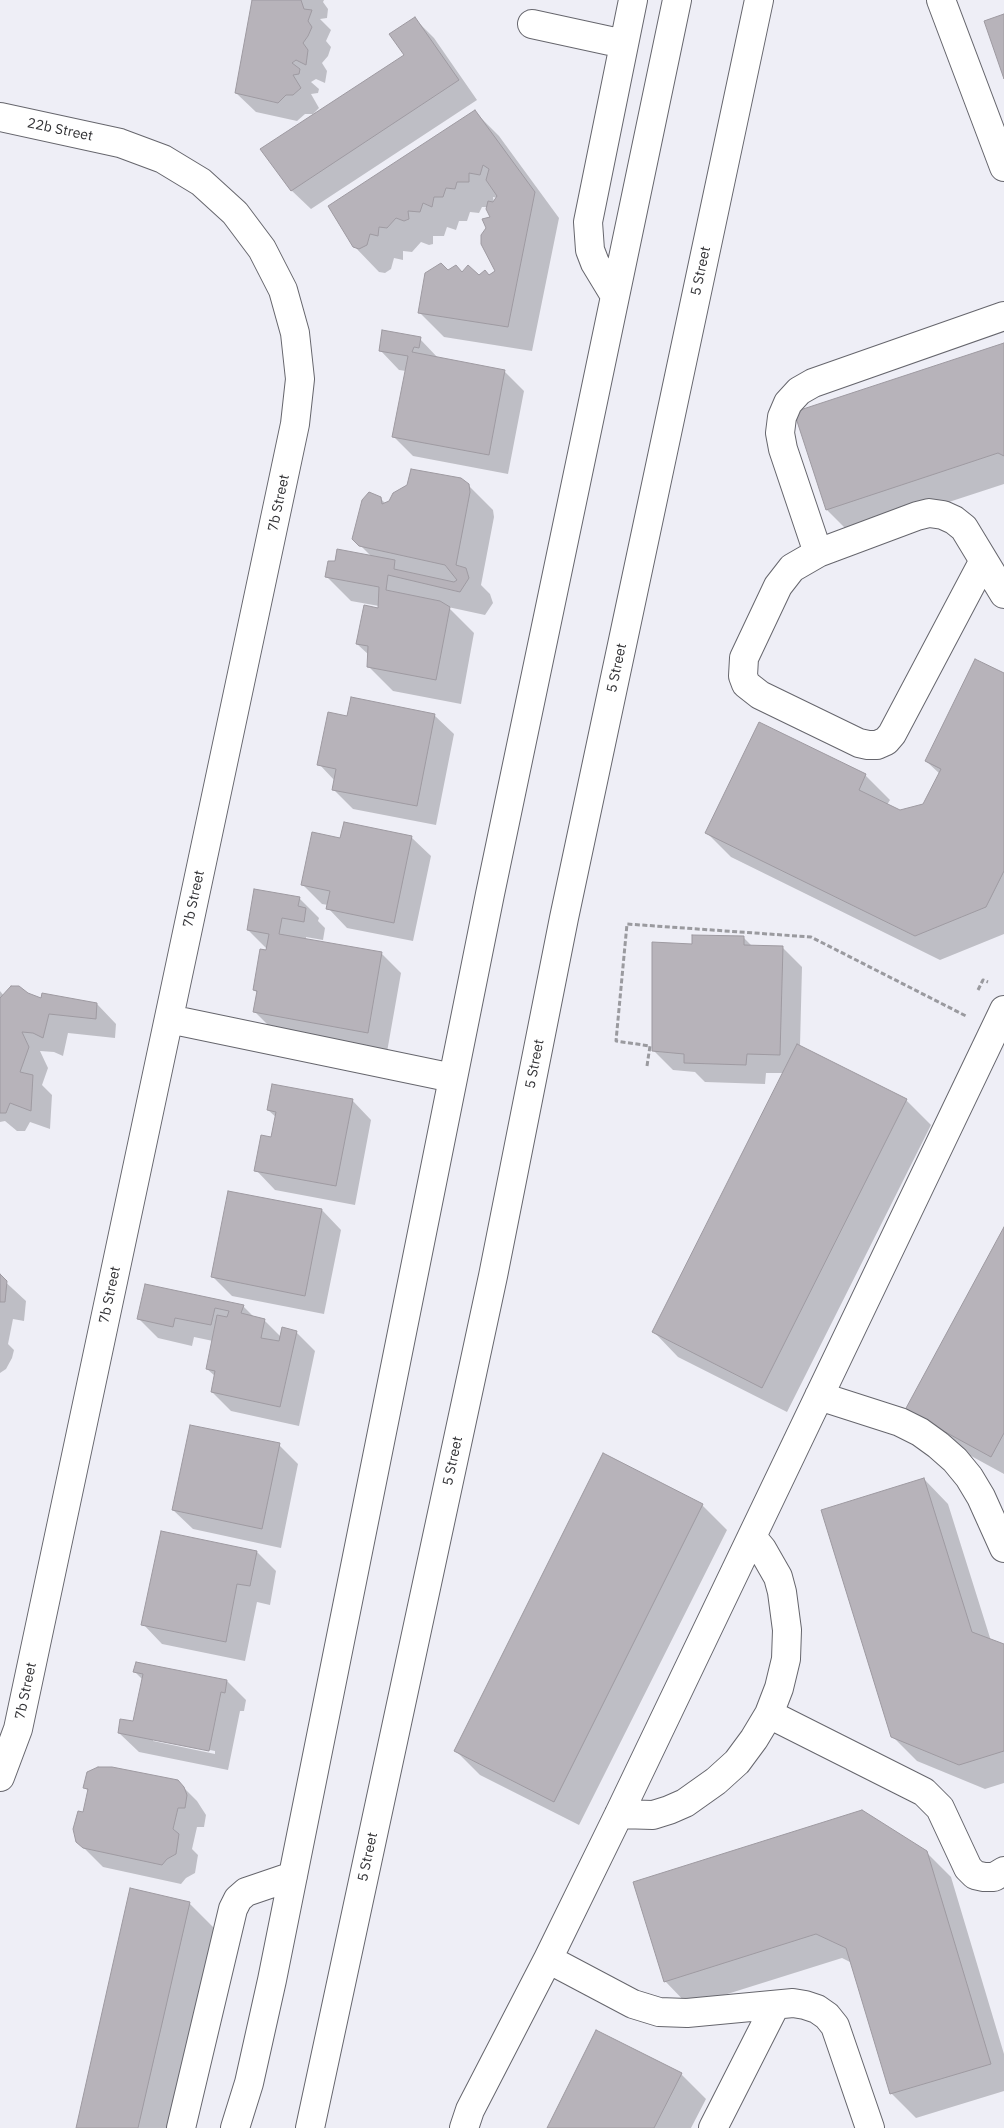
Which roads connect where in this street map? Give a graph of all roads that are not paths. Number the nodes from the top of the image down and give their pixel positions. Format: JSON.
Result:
{"nodes":[{"id":1,"x":633,"y":0,"type":"edge"},
{"id":2,"x":677,"y":0,"type":"edge"},
{"id":3,"x":758,"y":0,"type":"edge"},
{"id":4,"x":941,"y":0,"type":"edge"},
{"id":5,"x":532,"y":24,"type":"dead end"},
{"id":6,"x":624,"y":44,"type":"junction"},
{"id":7,"x":0,"y":117,"type":"edge"},
{"id":8,"x":120,"y":143,"type":"joint"},
{"id":9,"x":1004,"y":166,"type":"edge"},
{"id":10,"x":615,"y":296,"type":"junction"},
{"id":11,"x":1004,"y":316,"type":"edge"},
{"id":12,"x":818,"y":553,"type":"junction"},
{"id":13,"x":983,"y":562,"type":"junction"},
{"id":14,"x":1004,"y":594,"type":"edge"},
{"id":15,"x":1004,"y":1010,"type":"edge"},
{"id":16,"x":169,"y":1019,"type":"junction"},
{"id":17,"x":996,"y":1049,"type":"edge"},
{"id":18,"x":453,"y":1078,"type":"junction"},
{"id":19,"x":819,"y":1396,"type":"junction"},
{"id":20,"x":752,"y":1537,"type":"junction"},
{"id":21,"x":1002,"y":1537,"type":"edge"},
{"id":22,"x":769,"y":1714,"type":"junction"},
{"id":23,"x":0,"y":1777,"type":"edge"},
{"id":24,"x":619,"y":1814,"type":"junction"},
{"id":25,"x":1004,"y":1871,"type":"edge"},
{"id":26,"x":293,"y":1876,"type":"junction"},
{"id":27,"x":548,"y":1959,"type":"junction"},
{"id":28,"x":775,"y":2006,"type":"junction"},
{"id":29,"x":181,"y":2128,"type":"edge"},
{"id":30,"x":235,"y":2128,"type":"edge"},
{"id":31,"x":310,"y":2128,"type":"edge"},
{"id":32,"x":464,"y":2128,"type":"edge"},
{"id":33,"x":713,"y":2128,"type":"edge"},
{"id":34,"x":870,"y":2128,"type":"edge"}],
"edges":[{"from":1,"to":6,"type":"street"},
{"from":2,"to":10,"type":"street"},
{"from":3,"to":31,"type":"street","name":"5 Street"},
{"from":4,"to":9,"type":"street"},
{"from":5,"to":6,"type":"street"},
{"from":6,"to":10,"type":"street"},
{"from":7,"to":8,"type":"street","name":"22b Street"},
{"from":8,"to":16,"type":"street","name":"7b Street"},
{"from":10,"to":18,"type":"street"},
{"from":11,"to":12,"type":"street"},
{"from":12,"to":13,"type":"street"},
{"from":12,"to":13,"type":"street"},
{"from":13,"to":14,"type":"street"},
{"from":15,"to":17,"type":"street"},
{"from":16,"to":18,"type":"street"},
{"from":16,"to":23,"type":"street","name":"7b Street"},
{"from":17,"to":19,"type":"street"},
{"from":18,"to":26,"type":"street"},
{"from":19,"to":20,"type":"street"},
{"from":19,"to":21,"type":"street"},
{"from":20,"to":22,"type":"street"},
{"from":20,"to":24,"type":"street"},
{"from":22,"to":24,"type":"street"},
{"from":22,"to":25,"type":"street"},
{"from":24,"to":27,"type":"street"},
{"from":26,"to":29,"type":"street"},
{"from":26,"to":30,"type":"street"},
{"from":27,"to":28,"type":"street"},
{"from":27,"to":32,"type":"street"},
{"from":28,"to":33,"type":"street"},
{"from":28,"to":34,"type":"street"}]}
